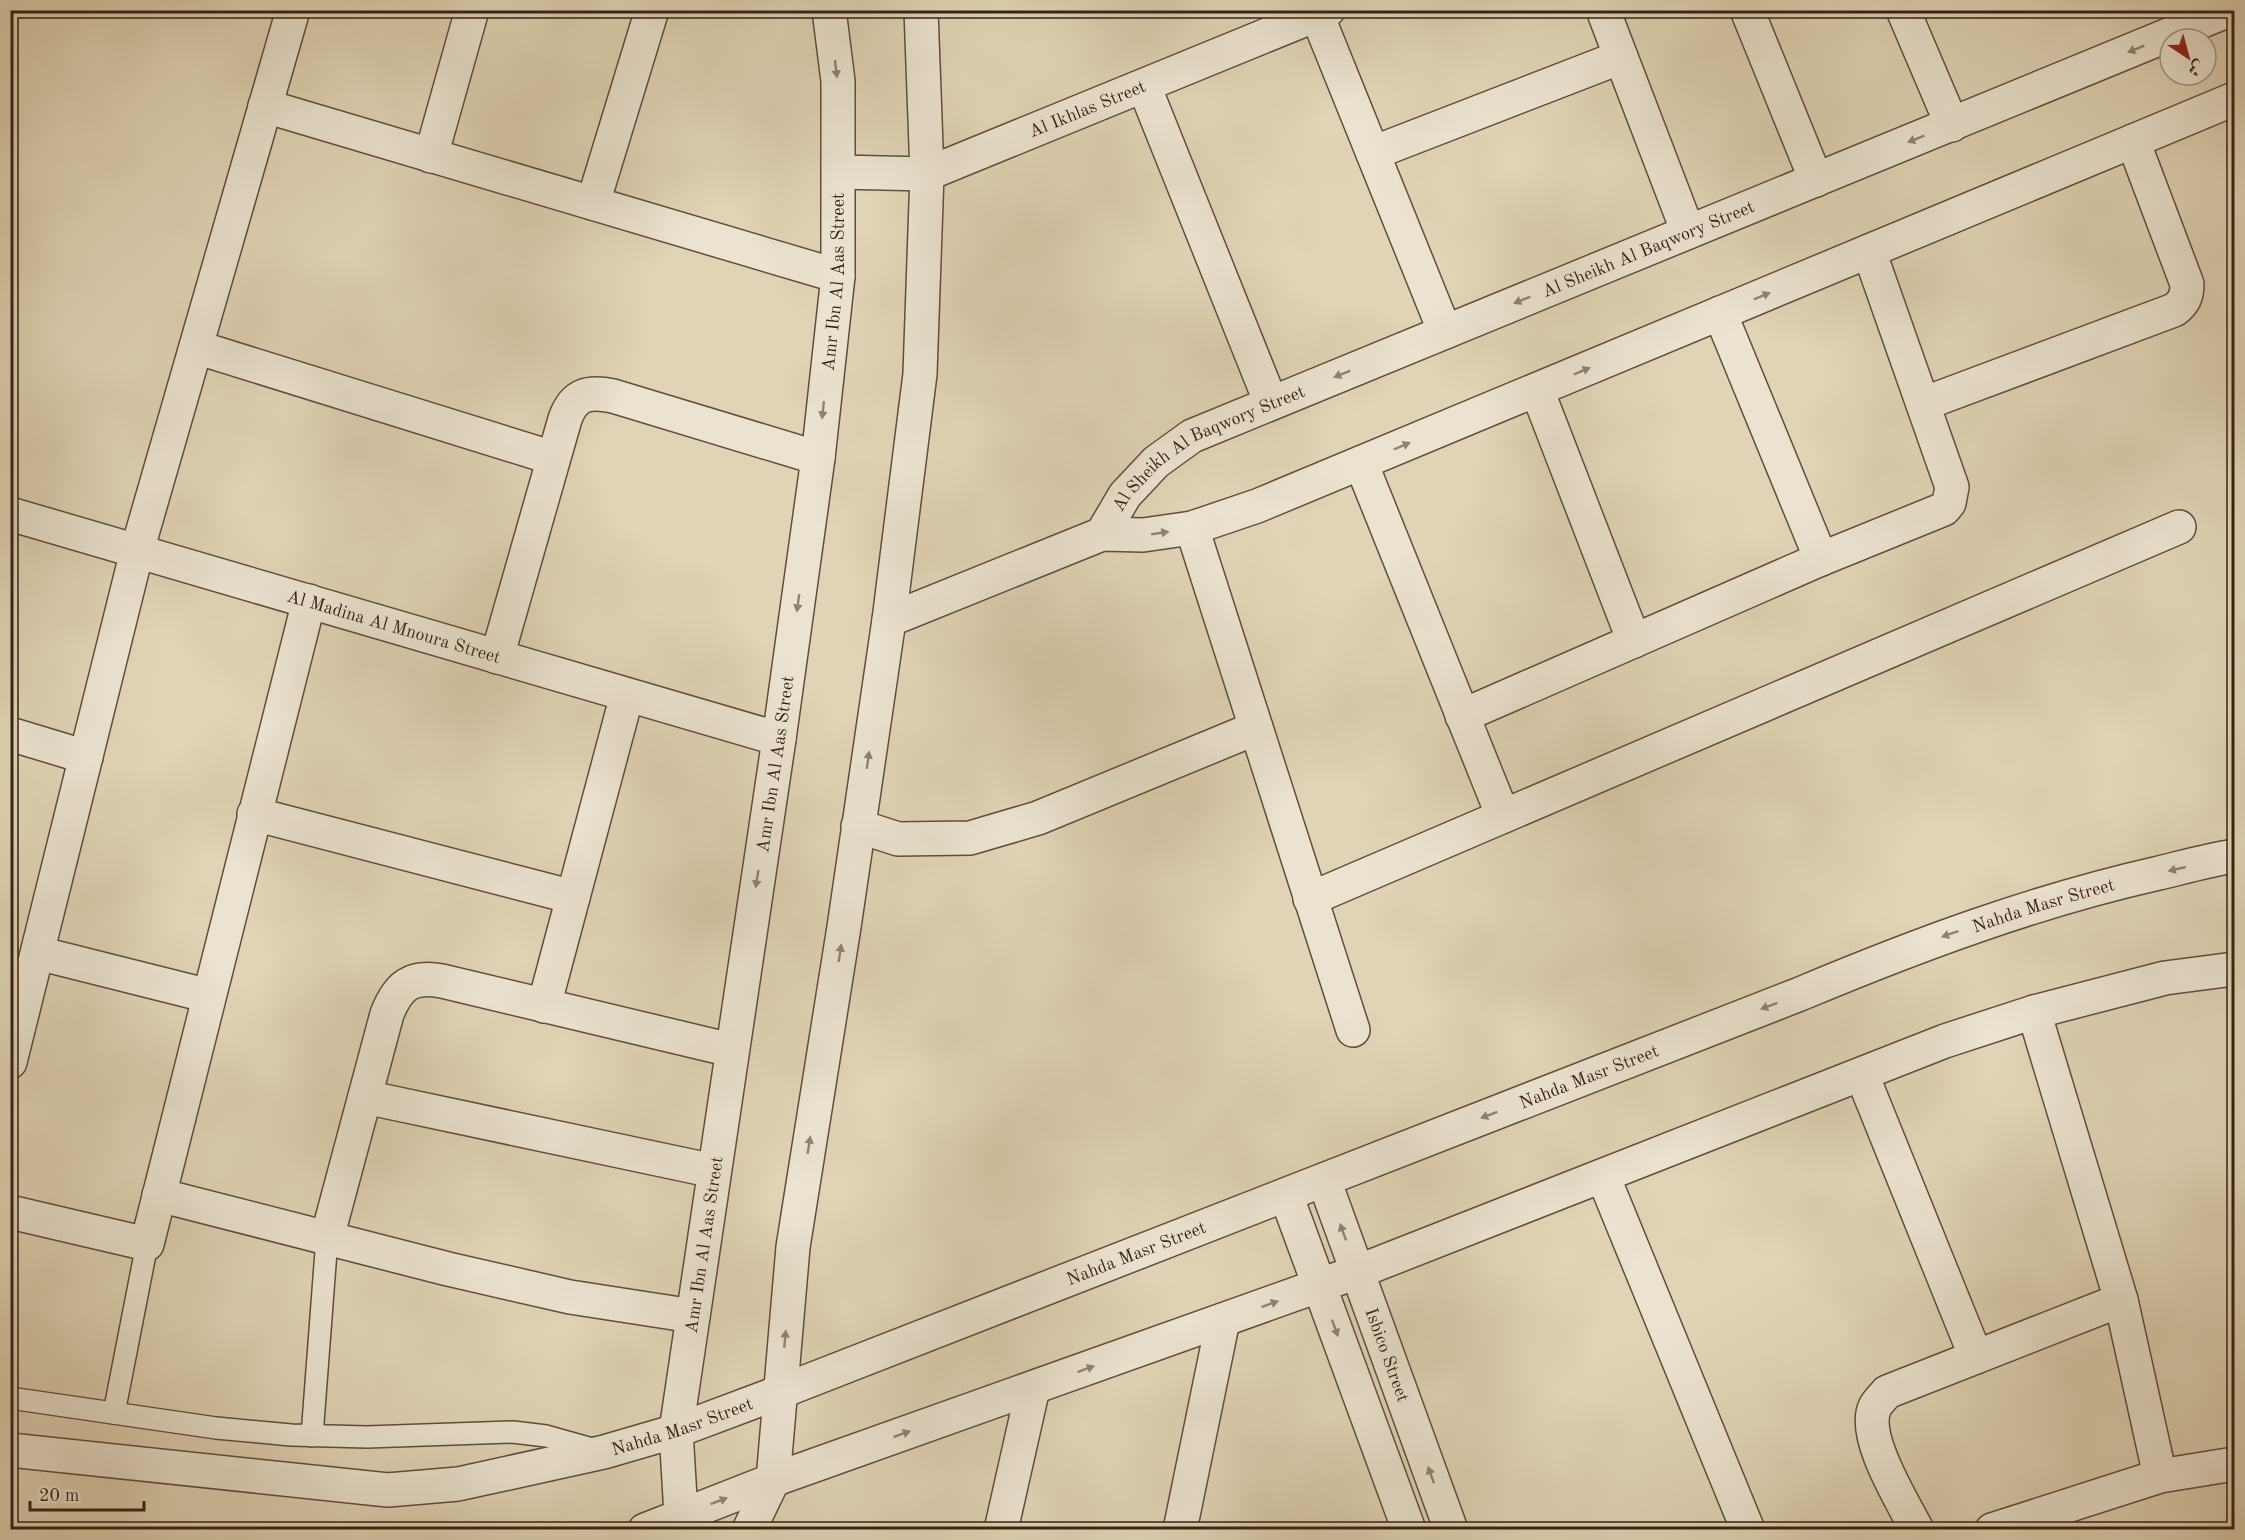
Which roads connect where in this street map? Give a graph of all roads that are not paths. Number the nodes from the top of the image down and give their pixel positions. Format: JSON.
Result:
{"nodes":[{"id":1,"x":293,"y":10,"type":"edge"},
{"id":2,"x":472,"y":10,"type":"edge"},
{"id":3,"x":652,"y":10,"type":"edge"},
{"id":4,"x":829,"y":10,"type":"edge"},
{"id":5,"x":921,"y":10,"type":"edge"},
{"id":6,"x":1603,"y":10,"type":"edge"},
{"id":7,"x":1747,"y":10,"type":"edge"},
{"id":8,"x":1903,"y":10,"type":"edge"},
{"id":9,"x":1323,"y":13,"type":"edge"},
{"id":10,"x":2210,"y":14,"type":"edge"},
{"id":11,"x":1621,"y":57,"type":"junction"},
{"id":12,"x":1144,"y":86,"type":"junction"},
{"id":13,"x":2235,"y":99,"type":"edge"},
{"id":14,"x":265,"y":106,"type":"junction"},
{"id":15,"x":1952,"y":125,"type":"junction"},
{"id":16,"x":2133,"y":141,"type":"junction"},
{"id":17,"x":1373,"y":153,"type":"junction"},
{"id":18,"x":431,"y":156,"type":"junction"},
{"id":19,"x":839,"y":172,"type":"junction"},
{"id":20,"x":927,"y":174,"type":"junction"},
{"id":21,"x":1816,"y":180,"type":"junction"},
{"id":22,"x":593,"y":203,"type":"junction"},
{"id":23,"x":1688,"y":232,"type":"junction"},
{"id":24,"x":1869,"y":251,"type":"junction"},
{"id":25,"x":838,"y":276,"type":"junction"},
{"id":26,"x":1720,"y":314,"type":"junction"},
{"id":27,"x":1445,"y":332,"type":"junction"},
{"id":28,"x":196,"y":347,"type":"junction"},
{"id":29,"x":1537,"y":390,"type":"junction"},
{"id":30,"x":1271,"y":403,"type":"junction"},
{"id":31,"x":1923,"y":404,"type":"junction"},
{"id":32,"x":553,"y":458,"type":"junction"},
{"id":33,"x":818,"y":458,"type":"junction"},
{"id":34,"x":1361,"y":463,"type":"junction"},
{"id":35,"x":10,"y":514,"type":"edge"},
{"id":36,"x":2179,"y":527,"type":"dead end"},
{"id":37,"x":1192,"y":528,"type":"junction"},
{"id":38,"x":1102,"y":534,"type":"junction"},
{"id":39,"x":137,"y":551,"type":"junction"},
{"id":40,"x":1821,"y":559,"type":"junction"},
{"id":41,"x":309,"y":601,"type":"junction"},
{"id":42,"x":889,"y":620,"type":"junction"},
{"id":43,"x":1634,"y":641,"type":"junction"},
{"id":44,"x":497,"y":657,"type":"junction"},
{"id":45,"x":627,"y":695,"type":"junction"},
{"id":46,"x":1462,"y":716,"type":"junction"},
{"id":47,"x":1256,"y":728,"type":"junction"},
{"id":48,"x":10,"y":734,"type":"edge"},
{"id":49,"x":779,"y":740,"type":"junction"},
{"id":50,"x":86,"y":757,"type":"junction"},
{"id":51,"x":254,"y":814,"type":"junction"},
{"id":52,"x":1503,"y":816,"type":"junction"},
{"id":53,"x":858,"y":826,"type":"junction"},
{"id":54,"x":2235,"y":856,"type":"edge"},
{"id":55,"x":573,"y":897,"type":"junction"},
{"id":56,"x":1311,"y":899,"type":"junction"},
{"id":57,"x":38,"y":952,"type":"junction"},
{"id":58,"x":2235,"y":969,"type":"edge"},
{"id":59,"x":209,"y":996,"type":"junction"},
{"id":60,"x":544,"y":1006,"type":"junction"},
{"id":61,"x":2034,"y":1012,"type":"junction"},
{"id":62,"x":1353,"y":1030,"type":"dead end"},
{"id":63,"x":731,"y":1050,"type":"junction"},
{"id":64,"x":10,"y":1062,"type":"edge"},
{"id":65,"x":1862,"y":1075,"type":"junction"},
{"id":66,"x":365,"y":1097,"type":"junction"},
{"id":67,"x":714,"y":1171,"type":"junction"},
{"id":68,"x":1603,"y":1176,"type":"junction"},
{"id":69,"x":1324,"y":1180,"type":"junction"},
{"id":70,"x":1286,"y":1194,"type":"junction"},
{"id":71,"x":159,"y":1195,"type":"junction"},
{"id":72,"x":10,"y":1212,"type":"edge"},
{"id":73,"x":327,"y":1238,"type":"junction"},
{"id":74,"x":147,"y":1244,"type":"junction"},
{"id":75,"x":1357,"y":1272,"type":"junction"},
{"id":76,"x":1320,"y":1286,"type":"junction"},
{"id":77,"x":2121,"y":1300,"type":"junction"},
{"id":78,"x":693,"y":1316,"type":"junction"},
{"id":79,"x":1223,"y":1320,"type":"junction"},
{"id":80,"x":1976,"y":1358,"type":"junction"},
{"id":81,"x":1033,"y":1388,"type":"junction"},
{"id":82,"x":780,"y":1392,"type":"junction"},
{"id":83,"x":10,"y":1398,"type":"edge"},
{"id":84,"x":114,"y":1413,"type":"junction"},
{"id":85,"x":676,"y":1431,"type":"junction"},
{"id":86,"x":312,"y":1436,"type":"junction"},
{"id":87,"x":10,"y":1450,"type":"edge"},
{"id":88,"x":604,"y":1452,"type":"junction"},
{"id":89,"x":2235,"y":1464,"type":"edge"},
{"id":90,"x":2160,"y":1476,"type":"junction"},
{"id":91,"x":773,"y":1480,"type":"junction"},
{"id":92,"x":2064,"y":1518,"type":"edge"},
{"id":93,"x":685,"y":1522,"type":"edge"},
{"id":94,"x":645,"y":1530,"type":"edge"},
{"id":95,"x":749,"y":1530,"type":"edge"},
{"id":96,"x":1001,"y":1530,"type":"edge"},
{"id":97,"x":1180,"y":1530,"type":"edge"},
{"id":98,"x":1409,"y":1530,"type":"edge"},
{"id":99,"x":1451,"y":1530,"type":"edge"},
{"id":100,"x":1748,"y":1530,"type":"edge"},
{"id":101,"x":1917,"y":1530,"type":"edge"},
{"id":102,"x":1992,"y":1530,"type":"edge"}],
"edges":[{"from":1,"to":14,"type":"street"},
{"from":2,"to":18,"type":"street"},
{"from":3,"to":22,"type":"street"},
{"from":4,"to":19,"type":"street","name":"Amr Ibn Al Aas Street","one_way":true},
{"from":5,"to":20,"type":"street"},
{"from":6,"to":11,"type":"street"},
{"from":7,"to":21,"type":"street"},
{"from":8,"to":15,"type":"street"},
{"from":9,"to":12,"type":"street","name":"Al Ikhlas Street"},
{"from":9,"to":17,"type":"street"},
{"from":10,"to":15,"type":"street","name":"Al Sheikh Al Baqwory Street","one_way":true},
{"from":11,"to":17,"type":"street"},
{"from":11,"to":23,"type":"street"},
{"from":12,"to":20,"type":"street","name":"Al Ikhlas Street"},
{"from":12,"to":30,"type":"street"},
{"from":13,"to":16,"type":"street","name":"Al Sheikh Al Baqwory Street"},
{"from":14,"to":18,"type":"street"},
{"from":14,"to":28,"type":"street"},
{"from":15,"to":21,"type":"street","name":"Al Sheikh Al Baqwory Street","one_way":true},
{"from":16,"to":24,"type":"street","name":"Al Sheikh Al Baqwory Street"},
{"from":16,"to":31,"type":"street"},
{"from":17,"to":27,"type":"street"},
{"from":18,"to":22,"type":"street"},
{"from":19,"to":20,"type":"street","name":"Al Ikhlas Street"},
{"from":19,"to":25,"type":"street","name":"Amr Ibn Al Aas Street"},
{"from":20,"to":42,"type":"street"},
{"from":21,"to":23,"type":"street","name":"Al Sheikh Al Baqwory Street"},
{"from":22,"to":25,"type":"street"},
{"from":23,"to":27,"type":"street","name":"Al Sheikh Al Baqwory Street","one_way":true},
{"from":26,"to":24,"type":"street","name":"Al Sheikh Al Baqwory Street","one_way":true},
{"from":24,"to":31,"type":"street"},
{"from":25,"to":33,"type":"street","name":"Amr Ibn Al Aas Street","one_way":true},
{"from":29,"to":26,"type":"street","name":"Al Sheikh Al Baqwory Street","one_way":true},
{"from":26,"to":40,"type":"street"},
{"from":27,"to":30,"type":"street","name":"Al Sheikh Al Baqwory Street","one_way":true},
{"from":28,"to":32,"type":"street"},
{"from":28,"to":39,"type":"street"},
{"from":34,"to":29,"type":"street","name":"Al Sheikh Al Baqwory Street","one_way":true},
{"from":29,"to":43,"type":"street"},
{"from":30,"to":38,"type":"street","name":"Al Sheikh Al Baqwory Street"},
{"from":31,"to":40,"type":"street"},
{"from":32,"to":33,"type":"street"},
{"from":32,"to":44,"type":"street"},
{"from":33,"to":49,"type":"street","name":"Amr Ibn Al Aas Street","one_way":true},
{"from":34,"to":37,"type":"street","name":"Al Sheikh Al Baqwory Street"},
{"from":34,"to":46,"type":"street"},
{"from":35,"to":39,"type":"street","name":"Al Madina Al Mnoura Street"},
{"from":36,"to":52,"type":"street"},
{"from":38,"to":37,"type":"street","name":"Al Sheikh Al Baqwory Street","one_way":true},
{"from":37,"to":47,"type":"street"},
{"from":38,"to":42,"type":"street","name":"Al Sheikh Al Baqwory Street"},
{"from":39,"to":41,"type":"street","name":"Al Madina Al Mnoura Street"},
{"from":39,"to":50,"type":"street"},
{"from":40,"to":43,"type":"street"},
{"from":41,"to":44,"type":"street","name":"Al Madina Al Mnoura Street"},
{"from":41,"to":51,"type":"street"},
{"from":53,"to":42,"type":"street","one_way":true},
{"from":43,"to":46,"type":"street"},
{"from":44,"to":45,"type":"street","name":"Al Madina Al Mnoura Street"},
{"from":45,"to":49,"type":"street","name":"Al Madina Al Mnoura Street"},
{"from":45,"to":55,"type":"street"},
{"from":46,"to":52,"type":"street"},
{"from":47,"to":53,"type":"street"},
{"from":47,"to":56,"type":"street"},
{"from":48,"to":50,"type":"street"},
{"from":49,"to":63,"type":"street","name":"Amr Ibn Al Aas Street","one_way":true},
{"from":50,"to":57,"type":"street"},
{"from":51,"to":55,"type":"street"},
{"from":51,"to":59,"type":"street"},
{"from":52,"to":56,"type":"street"},
{"from":82,"to":53,"type":"street","one_way":true},
{"from":54,"to":69,"type":"street","name":"Nahda Masr Street","one_way":true},
{"from":55,"to":60,"type":"street"},
{"from":56,"to":62,"type":"street"},
{"from":57,"to":59,"type":"street"},
{"from":57,"to":64,"type":"street"},
{"from":58,"to":61,"type":"street"},
{"from":59,"to":71,"type":"street"},
{"from":60,"to":63,"type":"street"},
{"from":60,"to":66,"type":"street"},
{"from":61,"to":65,"type":"street"},
{"from":61,"to":77,"type":"street"},
{"from":63,"to":67,"type":"street","name":"Amr Ibn Al Aas Street"},
{"from":65,"to":68,"type":"street"},
{"from":65,"to":80,"type":"street"},
{"from":66,"to":67,"type":"street"},
{"from":66,"to":73,"type":"street"},
{"from":67,"to":78,"type":"street","name":"Amr Ibn Al Aas Street"},
{"from":68,"to":75,"type":"street"},
{"from":68,"to":100,"type":"street"},
{"from":69,"to":70,"type":"street","name":"Nahda Masr Street"},
{"from":75,"to":69,"type":"street","name":"Isbico Street","one_way":true},
{"from":70,"to":76,"type":"street"},
{"from":70,"to":82,"type":"street","name":"Nahda Masr Street"},
{"from":71,"to":73,"type":"street"},
{"from":71,"to":74,"type":"street"},
{"from":72,"to":74,"type":"street"},
{"from":73,"to":78,"type":"street"},
{"from":73,"to":86,"type":"lane"},
{"from":74,"to":84,"type":"lane"},
{"from":75,"to":76,"type":"street"},
{"from":99,"to":75,"type":"street","name":"Isbico Street","one_way":true},
{"from":79,"to":76,"type":"street","one_way":true},
{"from":76,"to":98,"type":"street","one_way":true},
{"from":77,"to":80,"type":"street"},
{"from":77,"to":90,"type":"street"},
{"from":78,"to":85,"type":"street","name":"Amr Ibn Al Aas Street"},
{"from":81,"to":79,"type":"street","one_way":true},
{"from":79,"to":97,"type":"street"},
{"from":80,"to":101,"type":"street"},
{"from":91,"to":81,"type":"street","one_way":true},
{"from":81,"to":96,"type":"street"},
{"from":82,"to":85,"type":"street","name":"Nahda Masr Street"},
{"from":82,"to":91,"type":"street"},
{"from":83,"to":84,"type":"lane"},
{"from":84,"to":86,"type":"lane"},
{"from":85,"to":88,"type":"street","name":"Nahda Masr Street"},
{"from":85,"to":93,"type":"street","name":"Amr Ibn Al Aas Street"},
{"from":86,"to":88,"type":"lane"},
{"from":87,"to":88,"type":"street","name":"Nahda Masr Street"},
{"from":89,"to":90,"type":"street"},
{"from":90,"to":92,"type":"street"},
{"from":93,"to":91,"type":"street","one_way":true},
{"from":91,"to":95,"type":"street"},
{"from":92,"to":102,"type":"street"},
{"from":93,"to":94,"type":"street"}]}
